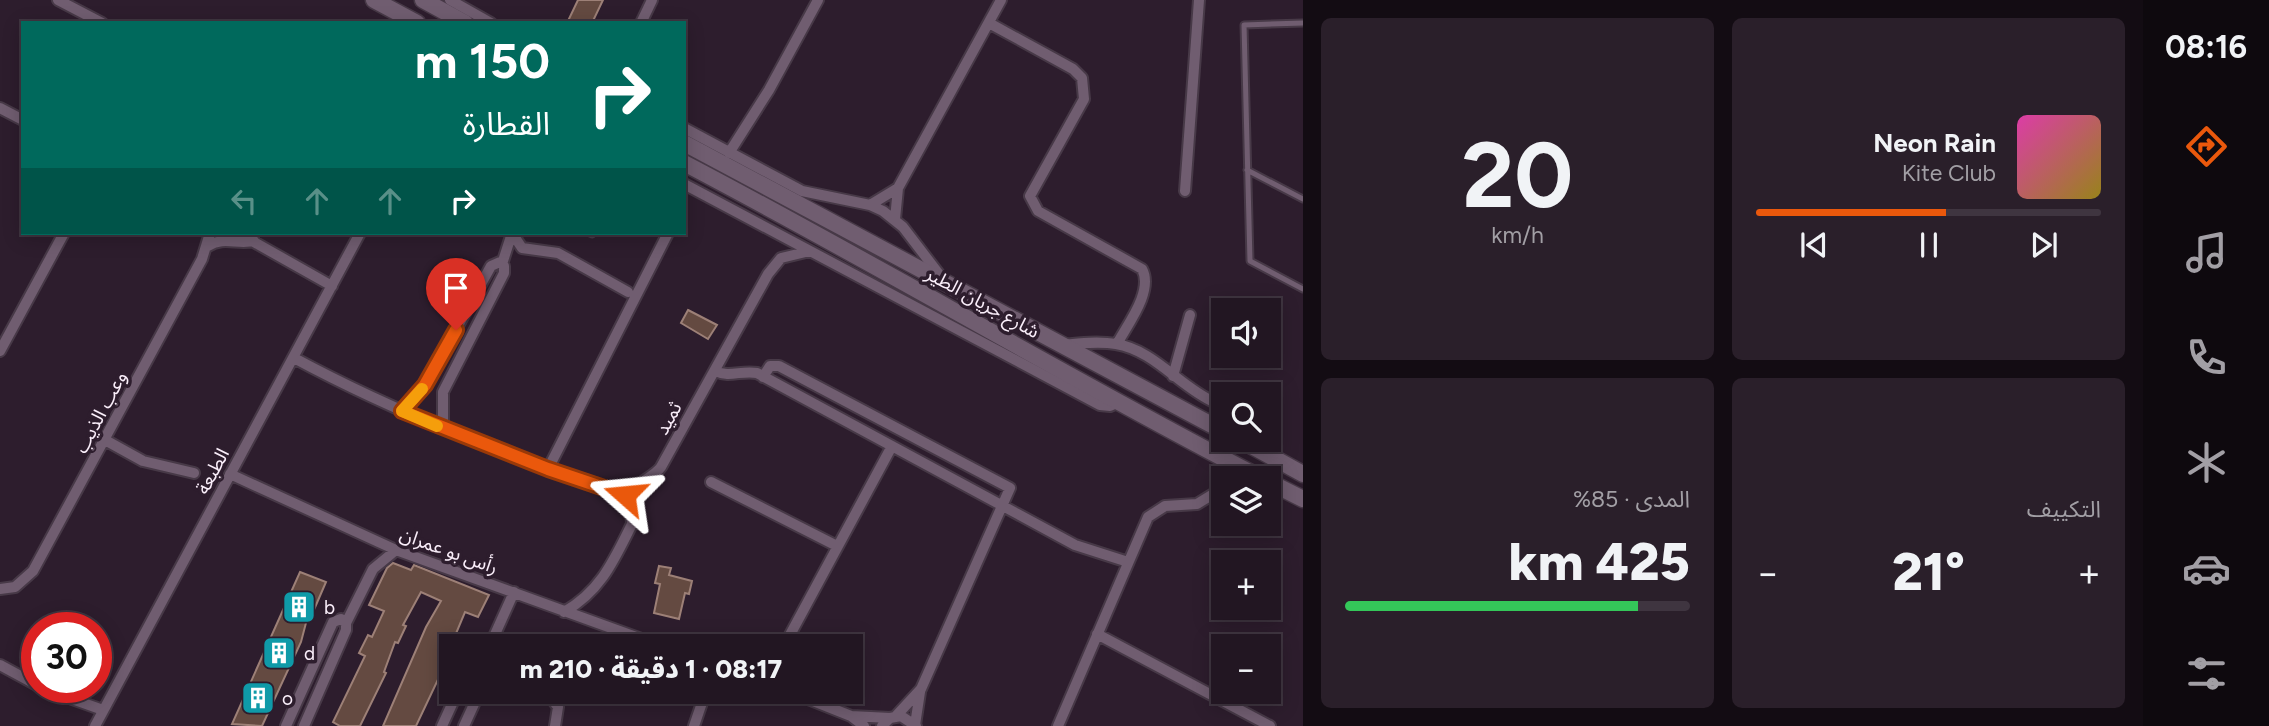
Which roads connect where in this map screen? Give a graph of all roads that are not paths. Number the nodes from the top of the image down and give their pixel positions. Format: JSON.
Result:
{"nodes":[{"id":1,"x":58,"y":0,"type":"edge"},
{"id":2,"x":374,"y":0,"type":"edge"},
{"id":3,"x":423,"y":0,"type":"edge"},
{"id":4,"x":450,"y":0,"type":"edge"},
{"id":5,"x":652,"y":0,"type":"edge"},
{"id":6,"x":818,"y":0,"type":"edge"},
{"id":7,"x":1001,"y":0,"type":"edge"},
{"id":8,"x":1199,"y":0,"type":"edge"},
{"id":9,"x":98,"y":21,"type":"edge"},
{"id":10,"x":413,"y":21,"type":"edge"},
{"id":11,"x":461,"y":21,"type":"edge"},
{"id":12,"x":487,"y":21,"type":"edge"},
{"id":13,"x":642,"y":21,"type":"edge"},
{"id":14,"x":989,"y":23,"type":"junction"},
{"id":15,"x":1303,"y":23,"type":"edge"},
{"id":16,"x":0,"y":107,"type":"edge"},
{"id":17,"x":21,"y":119,"type":"edge"},
{"id":18,"x":686,"y":129,"type":"edge"},
{"id":19,"x":686,"y":144,"type":"edge"},
{"id":20,"x":729,"y":153,"type":"junction"},
{"id":21,"x":686,"y":164,"type":"edge"},
{"id":22,"x":1247,"y":170,"type":"junction"},
{"id":23,"x":686,"y":185,"type":"edge"},
{"id":24,"x":898,"y":188,"type":"junction"},
{"id":25,"x":1185,"y":191,"type":"dead end"},
{"id":26,"x":1303,"y":199,"type":"edge"},
{"id":27,"x":870,"y":205,"type":"junction"},
{"id":28,"x":895,"y":219,"type":"junction"},
{"id":29,"x":779,"y":234,"type":"junction"},
{"id":30,"x":63,"y":235,"type":"edge"},
{"id":31,"x":210,"y":235,"type":"edge"},
{"id":32,"x":242,"y":235,"type":"edge"},
{"id":33,"x":359,"y":235,"type":"edge"},
{"id":34,"x":511,"y":235,"type":"edge"},
{"id":35,"x":513,"y":235,"type":"edge"},
{"id":36,"x":667,"y":235,"type":"edge"},
{"id":37,"x":254,"y":241,"type":"junction"},
{"id":38,"x":208,"y":246,"type":"junction"},
{"id":39,"x":810,"y":251,"type":"junction"},
{"id":40,"x":781,"y":258,"type":"junction"},
{"id":41,"x":502,"y":264,"type":"junction"},
{"id":42,"x":948,"y":285,"type":"junction"},
{"id":43,"x":332,"y":286,"type":"junction"},
{"id":44,"x":1303,"y":289,"type":"edge"},
{"id":45,"x":628,"y":292,"type":"dead end"},
{"id":46,"x":1190,"y":315,"type":"dead end"},
{"id":47,"x":1001,"y":344,"type":"junction"},
{"id":48,"x":1117,"y":344,"type":"junction"},
{"id":49,"x":1061,"y":345,"type":"junction"},
{"id":50,"x":0,"y":351,"type":"edge"},
{"id":51,"x":294,"y":358,"type":"junction"},
{"id":52,"x":715,"y":371,"type":"junction"},
{"id":53,"x":799,"y":376,"type":"junction"},
{"id":54,"x":1173,"y":376,"type":"junction"},
{"id":55,"x":763,"y":377,"type":"junction"},
{"id":56,"x":792,"y":391,"type":"junction"},
{"id":57,"x":1211,"y":400,"type":"edge"},
{"id":58,"x":402,"y":411,"type":"junction"},
{"id":59,"x":865,"y":412,"type":"junction"},
{"id":60,"x":1211,"y":425,"type":"edge"},
{"id":61,"x":857,"y":427,"type":"junction"},
{"id":62,"x":443,"y":428,"type":"junction"},
{"id":63,"x":105,"y":440,"type":"junction"},
{"id":64,"x":892,"y":446,"type":"junction"},
{"id":65,"x":1263,"y":452,"type":"edge"},
{"id":66,"x":1232,"y":466,"type":"edge"},
{"id":67,"x":548,"y":469,"type":"junction"},
{"id":68,"x":194,"y":473,"type":"dead end"},
{"id":69,"x":230,"y":474,"type":"junction"},
{"id":70,"x":1303,"y":474,"type":"edge"},
{"id":71,"x":711,"y":482,"type":"dead end"},
{"id":72,"x":1281,"y":487,"type":"edge"},
{"id":73,"x":625,"y":495,"type":"junction"},
{"id":74,"x":1211,"y":495,"type":"edge"},
{"id":75,"x":1303,"y":499,"type":"edge"},
{"id":76,"x":1002,"y":505,"type":"junction"},
{"id":77,"x":837,"y":546,"type":"junction"},
{"id":78,"x":396,"y":550,"type":"junction"},
{"id":79,"x":1128,"y":562,"type":"junction"},
{"id":80,"x":0,"y":589,"type":"edge"},
{"id":81,"x":514,"y":592,"type":"junction"},
{"id":82,"x":564,"y":612,"type":"junction"},
{"id":83,"x":346,"y":623,"type":"junction"},
{"id":84,"x":494,"y":634,"type":"edge"},
{"id":85,"x":627,"y":634,"type":"edge"},
{"id":86,"x":790,"y":634,"type":"edge"},
{"id":87,"x":1097,"y":634,"type":"junction"},
{"id":88,"x":0,"y":665,"type":"edge"},
{"id":89,"x":21,"y":676,"type":"edge"},
{"id":90,"x":921,"y":689,"type":"junction"},
{"id":91,"x":83,"y":703,"type":"edge"},
{"id":92,"x":452,"y":704,"type":"edge"},
{"id":93,"x":474,"y":704,"type":"edge"},
{"id":94,"x":556,"y":704,"type":"edge"},
{"id":95,"x":702,"y":704,"type":"edge"},
{"id":96,"x":821,"y":704,"type":"edge"},
{"id":97,"x":103,"y":710,"type":"junction"},
{"id":98,"x":851,"y":716,"type":"junction"},
{"id":99,"x":889,"y":720,"type":"edge"},
{"id":100,"x":915,"y":725,"type":"edge"},
{"id":101,"x":95,"y":726,"type":"edge"},
{"id":102,"x":286,"y":726,"type":"edge"},
{"id":103,"x":304,"y":726,"type":"edge"},
{"id":104,"x":442,"y":726,"type":"edge"},
{"id":105,"x":464,"y":726,"type":"edge"},
{"id":106,"x":555,"y":726,"type":"edge"},
{"id":107,"x":694,"y":726,"type":"edge"},
{"id":108,"x":864,"y":726,"type":"edge"},
{"id":109,"x":1058,"y":726,"type":"edge"},
{"id":110,"x":1270,"y":726,"type":"edge"}],
"edges":[{"from":1,"to":9,"type":"street"},
{"from":2,"to":10,"type":"street"},
{"from":3,"to":11,"type":"street"},
{"from":4,"to":12,"type":"street"},
{"from":5,"to":13,"type":"street"},
{"from":6,"to":20,"type":"street"},
{"from":7,"to":14,"type":"street"},
{"from":8,"to":25,"type":"street"},
{"from":14,"to":24,"type":"street"},
{"from":14,"to":48,"type":"street"},
{"from":15,"to":22,"type":"lane"},
{"from":16,"to":17,"type":"street"},
{"from":18,"to":20,"type":"street","name":"شارع جريان الطير"},
{"from":19,"to":42,"type":"street","name":"شارع جريان الطير"},
{"from":20,"to":27,"type":"street","name":"شارع جريان الطير"},
{"from":21,"to":47,"type":"street","name":"شارع جريان الطير"},
{"from":22,"to":26,"type":"lane"},
{"from":22,"to":44,"type":"lane"},
{"from":23,"to":29,"type":"street"},
{"from":24,"to":27,"type":"street"},
{"from":24,"to":28,"type":"street"},
{"from":27,"to":28,"type":"street","name":"شارع جريان الطير"},
{"from":28,"to":42,"type":"street","name":"شارع جريان الطير"},
{"from":29,"to":39,"type":"street"},
{"from":29,"to":40,"type":"street"},
{"from":30,"to":50,"type":"street"},
{"from":31,"to":38,"type":"street","name":"وعب الذيب"},
{"from":32,"to":37,"type":"street"},
{"from":33,"to":43,"type":"street","name":"الطبعة"},
{"from":34,"to":41,"type":"street"},
{"from":35,"to":45,"type":"street"},
{"from":36,"to":67,"type":"street"},
{"from":37,"to":38,"type":"street"},
{"from":37,"to":43,"type":"street"},
{"from":38,"to":63,"type":"street","name":"وعب الذيب"},
{"from":39,"to":40,"type":"street"},
{"from":39,"to":47,"type":"street"},
{"from":40,"to":52,"type":"street","name":"ثميد"},
{"from":41,"to":58,"type":"street"},
{"from":41,"to":62,"type":"street"},
{"from":42,"to":49,"type":"street","name":"شارع جريان الطير"},
{"from":43,"to":51,"type":"street","name":"الطبعة"},
{"from":46,"to":54,"type":"street"},
{"from":47,"to":66,"type":"street","name":"شارع جريان الطير"},
{"from":48,"to":49,"type":"street"},
{"from":48,"to":54,"type":"street"},
{"from":49,"to":60,"type":"street","name":"شارع جريان الطير"},
{"from":51,"to":58,"type":"street"},
{"from":51,"to":69,"type":"street","name":"الطبعة"},
{"from":52,"to":55,"type":"street"},
{"from":52,"to":73,"type":"street","name":"ثميد"},
{"from":53,"to":55,"type":"street"},
{"from":53,"to":56,"type":"street"},
{"from":53,"to":59,"type":"street"},
{"from":54,"to":57,"type":"street"},
{"from":55,"to":56,"type":"street"},
{"from":56,"to":61,"type":"street"},
{"from":58,"to":62,"type":"street"},
{"from":59,"to":61,"type":"street"},
{"from":59,"to":76,"type":"street"},
{"from":61,"to":64,"type":"street"},
{"from":62,"to":67,"type":"street"},
{"from":63,"to":68,"type":"street"},
{"from":63,"to":80,"type":"street","name":"وعب الذيب"},
{"from":64,"to":76,"type":"street"},
{"from":64,"to":77,"type":"street"},
{"from":65,"to":70,"type":"street"},
{"from":67,"to":73,"type":"street"},
{"from":69,"to":78,"type":"street","name":"رأس بو عمران"},
{"from":69,"to":97,"type":"street","name":"الطبعة"},
{"from":71,"to":77,"type":"street"},
{"from":72,"to":75,"type":"street"},
{"from":73,"to":82,"type":"street"},
{"from":74,"to":79,"type":"street"},
{"from":76,"to":79,"type":"street"},
{"from":76,"to":90,"type":"street"},
{"from":77,"to":86,"type":"street"},
{"from":78,"to":81,"type":"street","name":"رأس بو عمران"},
{"from":78,"to":83,"type":"street"},
{"from":79,"to":87,"type":"street"},
{"from":81,"to":82,"type":"street","name":"رأس بو عمران"},
{"from":81,"to":84,"type":"street"},
{"from":82,"to":85,"type":"street","name":"رأس بو عمران"},
{"from":83,"to":102,"type":"street"},
{"from":83,"to":103,"type":"street"},
{"from":87,"to":109,"type":"street"},
{"from":87,"to":110,"type":"street"},
{"from":88,"to":89,"type":"street"},
{"from":90,"to":99,"type":"street"},
{"from":90,"to":100,"type":"street"},
{"from":91,"to":97,"type":"street"},
{"from":92,"to":104,"type":"street"},
{"from":93,"to":105,"type":"street"},
{"from":94,"to":106,"type":"street"},
{"from":95,"to":107,"type":"street"},
{"from":96,"to":98,"type":"street"},
{"from":97,"to":101,"type":"street","name":"الطبعة"},
{"from":98,"to":99,"type":"street"},
{"from":98,"to":108,"type":"street"},
{"from":99,"to":100,"type":"street"}]}
